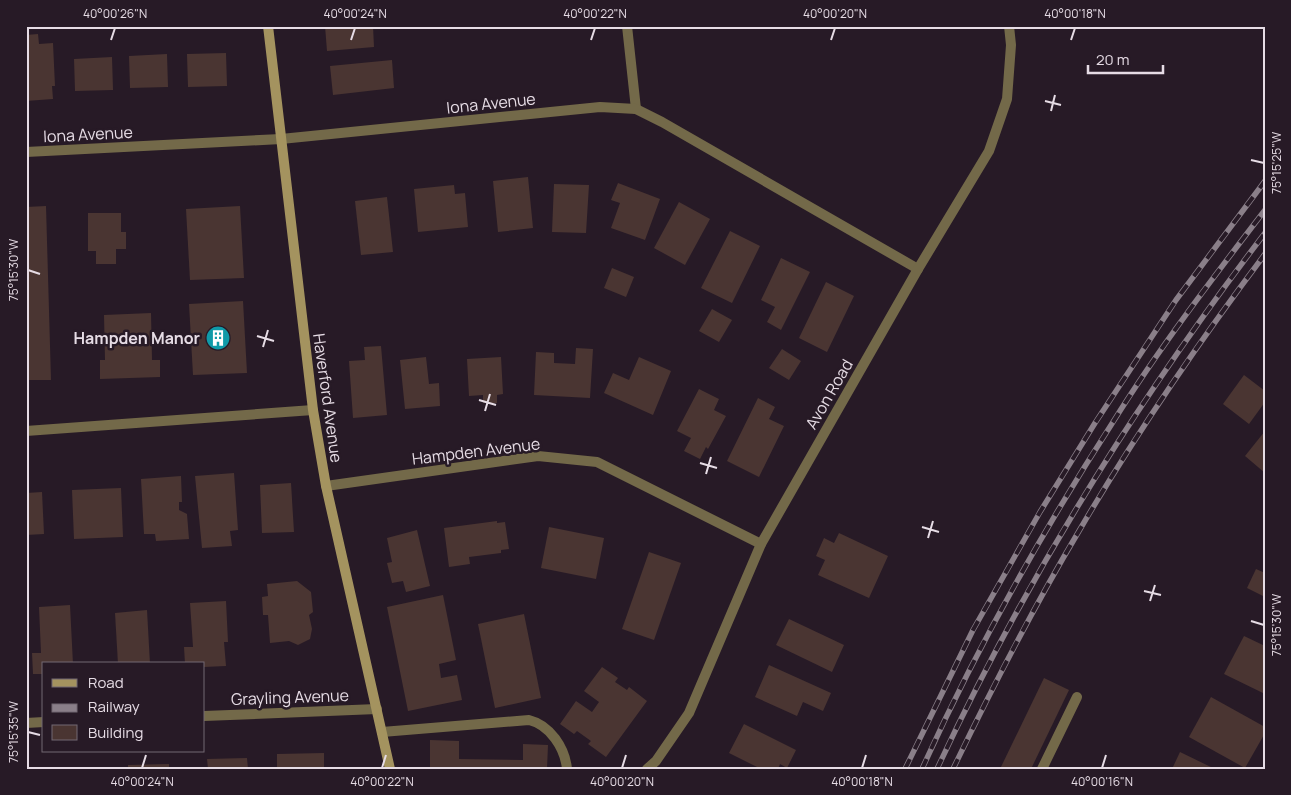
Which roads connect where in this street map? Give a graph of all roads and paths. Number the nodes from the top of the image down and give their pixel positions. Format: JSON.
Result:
{"nodes":[{"id":1,"x":268,"y":26,"type":"edge"},
{"id":2,"x":627,"y":26,"type":"edge"},
{"id":3,"x":1009,"y":26,"type":"edge"},
{"id":4,"x":636,"y":109,"type":"junction"},
{"id":5,"x":281,"y":139,"type":"junction"},
{"id":6,"x":26,"y":152,"type":"edge"},
{"id":7,"x":918,"y":269,"type":"junction"},
{"id":8,"x":313,"y":410,"type":"junction"},
{"id":9,"x":26,"y":431,"type":"edge"},
{"id":10,"x":326,"y":486,"type":"junction"},
{"id":11,"x":761,"y":544,"type":"junction"},
{"id":12,"x":1077,"y":697,"type":"dead end"},
{"id":13,"x":377,"y":709,"type":"junction"},
{"id":14,"x":205,"y":716,"type":"edge"},
{"id":15,"x":42,"y":722,"type":"edge"},
{"id":16,"x":26,"y":723,"type":"edge"},
{"id":17,"x":382,"y":732,"type":"junction"},
{"id":18,"x":390,"y":769,"type":"edge"},
{"id":19,"x":567,"y":769,"type":"edge"},
{"id":20,"x":647,"y":769,"type":"edge"},
{"id":21,"x":1042,"y":769,"type":"edge"}],
"edges":[{"from":1,"to":5,"type":"street","name":"Haverford Avenue"},
{"from":2,"to":4,"type":"street"},
{"from":3,"to":7,"type":"street","name":"Avon Road"},
{"from":4,"to":5,"type":"street","name":"Iona Avenue"},
{"from":4,"to":7,"type":"street","name":"Iona Avenue"},
{"from":5,"to":6,"type":"street","name":"Iona Avenue"},
{"from":5,"to":8,"type":"street","name":"Haverford Avenue"},
{"from":7,"to":11,"type":"street","name":"Avon Road"},
{"from":8,"to":9,"type":"street"},
{"from":8,"to":10,"type":"street","name":"Haverford Avenue"},
{"from":10,"to":11,"type":"street","name":"Hampden Avenue"},
{"from":10,"to":13,"type":"street","name":"Haverford Avenue"},
{"from":11,"to":20,"type":"street","name":"Avon Road"},
{"from":12,"to":21,"type":"street"},
{"from":13,"to":14,"type":"street","name":"Grayling Avenue"},
{"from":13,"to":17,"type":"street","name":"Haverford Avenue"},
{"from":15,"to":16,"type":"street"},
{"from":17,"to":18,"type":"street","name":"Haverford Avenue"},
{"from":17,"to":19,"type":"street"}]}
